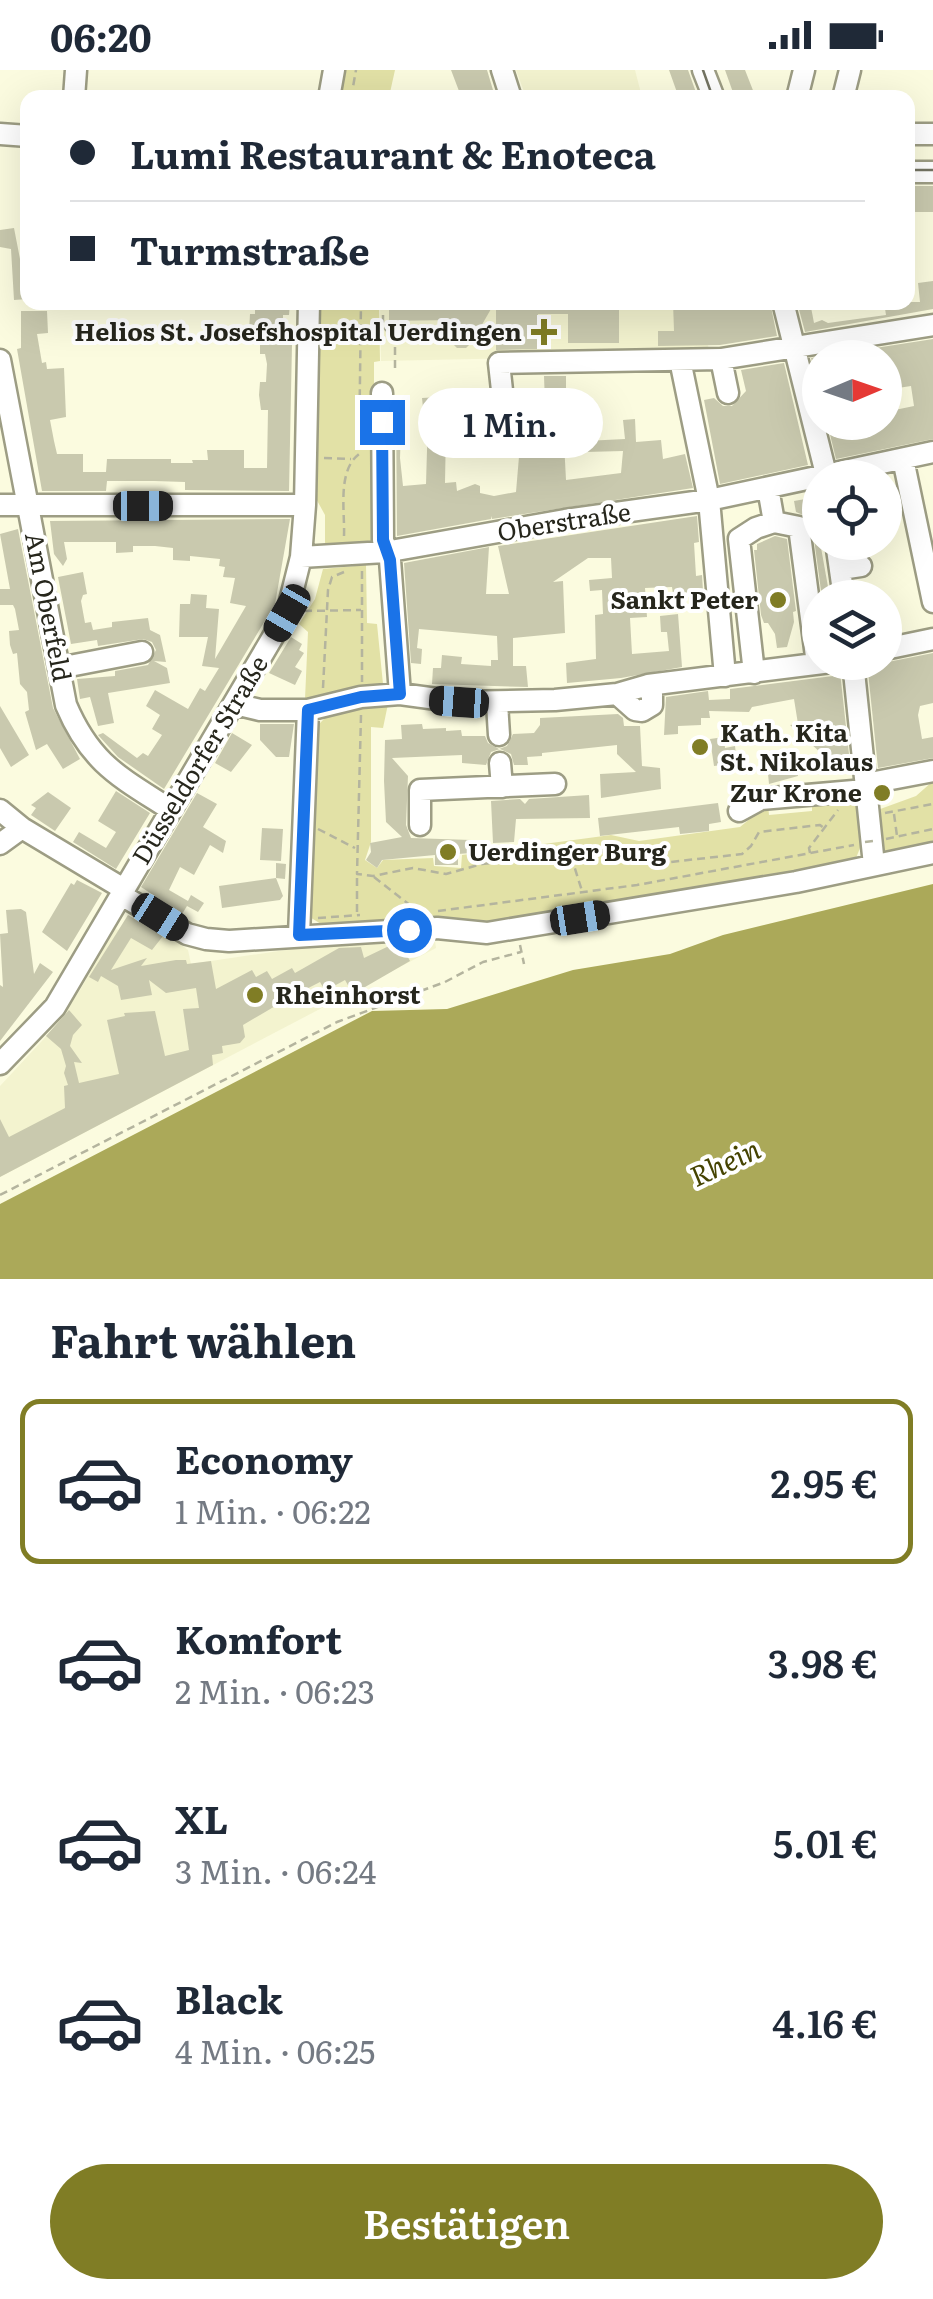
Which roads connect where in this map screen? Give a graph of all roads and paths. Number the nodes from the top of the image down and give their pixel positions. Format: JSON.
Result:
{"nodes":[{"id":1,"x":309,"y":310,"type":"edge"},
{"id":2,"x":360,"y":310,"type":"edge"},
{"id":3,"x":383,"y":310,"type":"edge"},
{"id":4,"x":784,"y":310,"type":"edge"},
{"id":5,"x":933,"y":325,"type":"edge"},
{"id":6,"x":440,"y":330,"type":"dead end"},
{"id":7,"x":395,"y":332,"type":"junction"},
{"id":8,"x":795,"y":347,"type":"junction"},
{"id":9,"x":721,"y":359,"type":"junction"},
{"id":10,"x":0,"y":360,"type":"edge"},
{"id":11,"x":680,"y":360,"type":"junction"},
{"id":12,"x":396,"y":370,"type":"dead end"},
{"id":13,"x":382,"y":393,"type":"dead end"},
{"id":14,"x":728,"y":393,"type":"dead end"},
{"id":15,"x":508,"y":445,"type":"dead end"},
{"id":16,"x":933,"y":452,"type":"edge"},
{"id":17,"x":904,"y":458,"type":"junction"},
{"id":18,"x":822,"y":460,"type":"edge"},
{"id":19,"x":895,"y":460,"type":"edge"},
{"id":20,"x":802,"y":481,"type":"edge"},
{"id":21,"x":768,"y":488,"type":"junction"},
{"id":22,"x":708,"y":494,"type":"junction"},
{"id":23,"x":0,"y":505,"type":"edge"},
{"id":24,"x":305,"y":505,"type":"junction"},
{"id":25,"x":28,"y":506,"type":"junction"},
{"id":26,"x":765,"y":525,"type":"junction"},
{"id":27,"x":385,"y":552,"type":"junction"},
{"id":28,"x":344,"y":556,"type":"junction"},
{"id":29,"x":301,"y":557,"type":"junction"},
{"id":30,"x":363,"y":570,"type":"dead end"},
{"id":31,"x":809,"y":580,"type":"edge"},
{"id":32,"x":933,"y":602,"type":"edge"},
{"id":33,"x":289,"y":607,"type":"junction"},
{"id":34,"x":362,"y":610,"type":"junction"},
{"id":35,"x":326,"y":612,"type":"junction"},
{"id":36,"x":933,"y":638,"type":"edge"},
{"id":37,"x":902,"y":646,"type":"edge"},
{"id":38,"x":142,"y":652,"type":"dead end"},
{"id":39,"x":802,"y":667,"type":"edge"},
{"id":40,"x":60,"y":668,"type":"junction"},
{"id":41,"x":754,"y":674,"type":"junction"},
{"id":42,"x":726,"y":676,"type":"junction"},
{"id":43,"x":854,"y":680,"type":"edge"},
{"id":44,"x":400,"y":694,"type":"junction"},
{"id":45,"x":361,"y":697,"type":"junction"},
{"id":46,"x":497,"y":703,"type":"junction"},
{"id":47,"x":235,"y":704,"type":"junction"},
{"id":48,"x":316,"y":707,"type":"junction"},
{"id":49,"x":499,"y":735,"type":"dead end"},
{"id":50,"x":500,"y":763,"type":"dead end"},
{"id":51,"x":929,"y":772,"type":"edge"},
{"id":52,"x":556,"y":784,"type":"dead end"},
{"id":53,"x":502,"y":787,"type":"junction"},
{"id":54,"x":858,"y":789,"type":"junction"},
{"id":55,"x":933,"y":804,"type":"edge"},
{"id":56,"x":0,"y":810,"type":"edge"},
{"id":57,"x":172,"y":810,"type":"junction"},
{"id":58,"x":739,"y":811,"type":"dead end"},
{"id":59,"x":893,"y":813,"type":"junction"},
{"id":60,"x":420,"y":825,"type":"dead end"},
{"id":61,"x":876,"y":825,"type":"junction"},
{"id":62,"x":22,"y":828,"type":"junction"},
{"id":63,"x":316,"y":828,"type":"dead end"},
{"id":64,"x":824,"y":828,"type":"junction"},
{"id":65,"x":933,"y":829,"type":"edge"},
{"id":66,"x":897,"y":837,"type":"junction"},
{"id":67,"x":0,"y":844,"type":"edge"},
{"id":68,"x":357,"y":848,"type":"junction"},
{"id":69,"x":933,"y":853,"type":"edge"},
{"id":70,"x":571,"y":855,"type":"junction"},
{"id":71,"x":811,"y":855,"type":"junction"},
{"id":72,"x":874,"y":865,"type":"junction"},
{"id":73,"x":357,"y":874,"type":"junction"},
{"id":74,"x":373,"y":876,"type":"junction"},
{"id":75,"x":122,"y":891,"type":"junction"},
{"id":76,"x":582,"y":892,"type":"junction"},
{"id":77,"x":411,"y":913,"type":"dead end"},
{"id":78,"x":357,"y":915,"type":"dead end"},
{"id":79,"x":432,"y":920,"type":"junction"},
{"id":80,"x":517,"y":928,"type":"junction"},
{"id":81,"x":299,"y":935,"type":"junction"},
{"id":82,"x":521,"y":952,"type":"junction"},
{"id":83,"x":524,"y":964,"type":"dead end"},
{"id":84,"x":0,"y":1064,"type":"edge"},
{"id":85,"x":0,"y":1195,"type":"edge"}],
"edges":[{"from":1,"to":24,"type":"street","name":"Düsseldorfer Straße"},
{"from":2,"to":28,"type":"path"},
{"from":3,"to":7,"type":"path"},
{"from":4,"to":8,"type":"street"},
{"from":5,"to":8,"type":"street"},
{"from":6,"to":7,"type":"path"},
{"from":7,"to":12,"type":"path"},
{"from":8,"to":9,"type":"street"},
{"from":8,"to":18,"type":"street"},
{"from":9,"to":11,"type":"street"},
{"from":9,"to":14,"type":"street"},
{"from":10,"to":25,"type":"street","name":"Am Oberfeld"},
{"from":11,"to":15,"type":"street"},
{"from":11,"to":22,"type":"street"},
{"from":13,"to":27,"type":"street"},
{"from":16,"to":17,"type":"street","name":"Oberstraße"},
{"from":17,"to":19,"type":"street","name":"Oberstraße"},
{"from":17,"to":32,"type":"street"},
{"from":20,"to":21,"type":"street","name":"Oberstraße"},
{"from":21,"to":22,"type":"street","name":"Oberstraße"},
{"from":21,"to":26,"type":"street"},
{"from":22,"to":27,"type":"street","name":"Oberstraße"},
{"from":22,"to":42,"type":"street"},
{"from":23,"to":25,"type":"street"},
{"from":24,"to":25,"type":"street"},
{"from":24,"to":29,"type":"street","name":"Düsseldorfer Straße"},
{"from":25,"to":40,"type":"street","name":"Am Oberfeld"},
{"from":26,"to":31,"type":"street"},
{"from":26,"to":41,"type":"street"},
{"from":27,"to":28,"type":"street","name":"Oberstraße"},
{"from":27,"to":44,"type":"street"},
{"from":28,"to":29,"type":"street","name":"Oberstraße"},
{"from":28,"to":35,"type":"path"},
{"from":29,"to":33,"type":"street","name":"Düsseldorfer Straße"},
{"from":30,"to":34,"type":"path"},
{"from":33,"to":35,"type":"path"},
{"from":33,"to":47,"type":"street","name":"Düsseldorfer Straße"},
{"from":34,"to":35,"type":"path"},
{"from":34,"to":45,"type":"path"},
{"from":35,"to":48,"type":"path"},
{"from":36,"to":37,"type":"street"},
{"from":38,"to":40,"type":"street"},
{"from":39,"to":41,"type":"street"},
{"from":40,"to":57,"type":"street","name":"Am Oberfeld"},
{"from":41,"to":42,"type":"street"},
{"from":42,"to":46,"type":"street"},
{"from":43,"to":54,"type":"street"},
{"from":44,"to":45,"type":"street"},
{"from":44,"to":46,"type":"street"},
{"from":45,"to":48,"type":"street"},
{"from":45,"to":68,"type":"path"},
{"from":46,"to":49,"type":"street"},
{"from":47,"to":48,"type":"street"},
{"from":47,"to":57,"type":"street","name":"Düsseldorfer Straße"},
{"from":48,"to":81,"type":"street"},
{"from":50,"to":53,"type":"street"},
{"from":51,"to":54,"type":"street"},
{"from":52,"to":53,"type":"street"},
{"from":53,"to":60,"type":"street"},
{"from":54,"to":58,"type":"street"},
{"from":54,"to":61,"type":"street"},
{"from":54,"to":64,"type":"path"},
{"from":55,"to":59,"type":"path"},
{"from":56,"to":62,"type":"street"},
{"from":57,"to":75,"type":"street","name":"Düsseldorfer Straße"},
{"from":59,"to":61,"type":"path"},
{"from":59,"to":66,"type":"path"},
{"from":61,"to":66,"type":"path"},
{"from":61,"to":71,"type":"path","bridge":true},
{"from":61,"to":72,"type":"street"},
{"from":62,"to":67,"type":"street"},
{"from":62,"to":75,"type":"street"},
{"from":63,"to":68,"type":"path"},
{"from":64,"to":70,"type":"path"},
{"from":64,"to":71,"type":"path"},
{"from":65,"to":66,"type":"path"},
{"from":68,"to":73,"type":"path"},
{"from":69,"to":72,"type":"street"},
{"from":70,"to":74,"type":"path"},
{"from":70,"to":76,"type":"path"},
{"from":71,"to":76,"type":"path"},
{"from":72,"to":80,"type":"street"},
{"from":73,"to":74,"type":"path"},
{"from":73,"to":78,"type":"path"},
{"from":74,"to":77,"type":"path"},
{"from":75,"to":81,"type":"street"},
{"from":75,"to":84,"type":"street","name":"Düsseldorfer Straße"},
{"from":76,"to":79,"type":"path"},
{"from":79,"to":80,"type":"street"},
{"from":79,"to":81,"type":"street"},
{"from":80,"to":82,"type":"path"},
{"from":82,"to":83,"type":"path"},
{"from":82,"to":85,"type":"path"}]}
